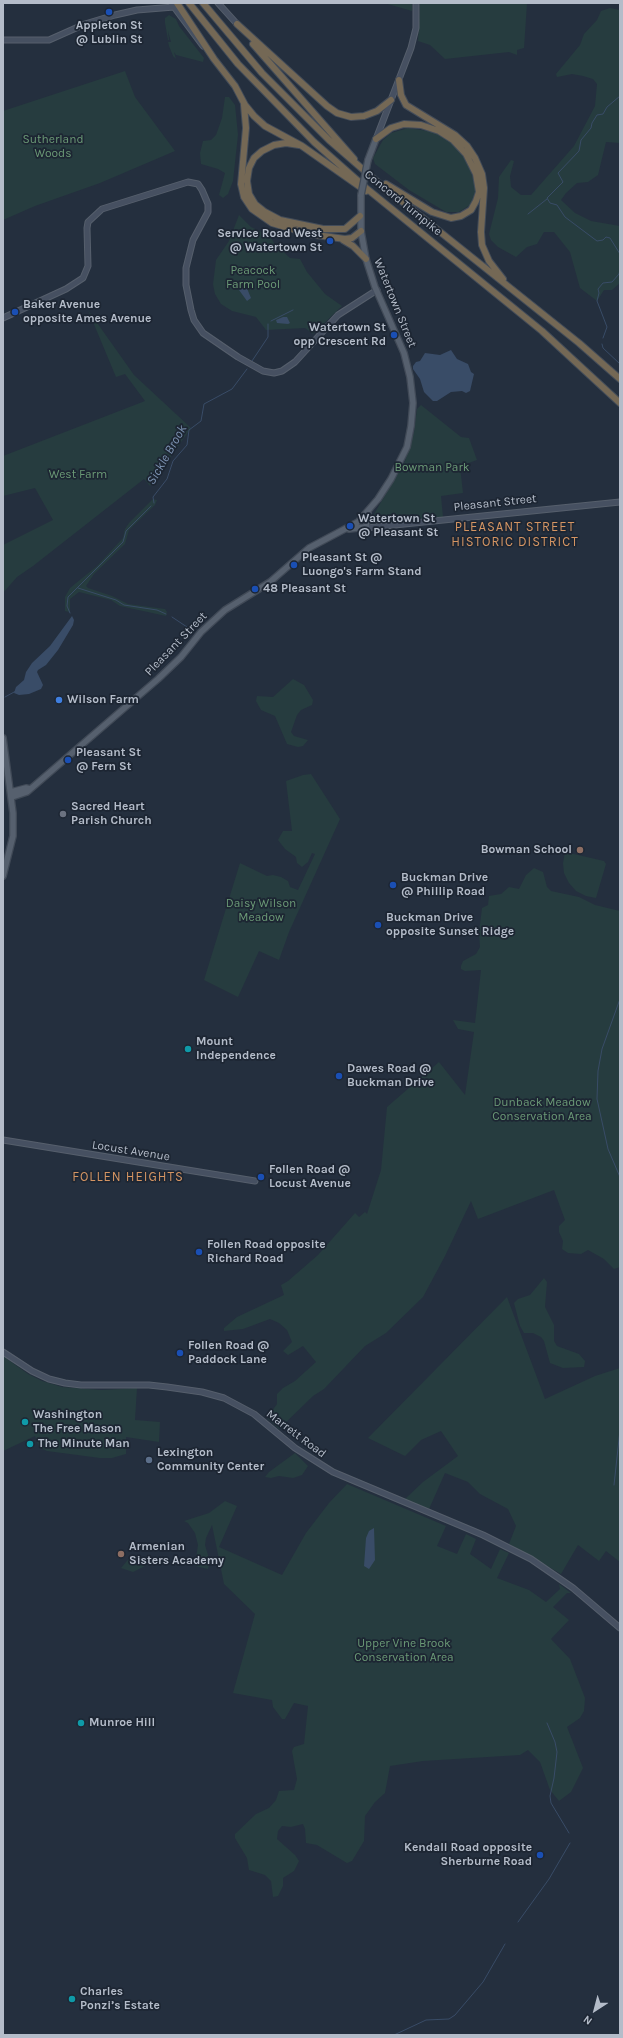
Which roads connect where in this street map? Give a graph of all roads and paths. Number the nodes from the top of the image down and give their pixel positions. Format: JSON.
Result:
{"nodes":[{"id":1,"x":189,"y":3,"type":"edge"},
{"id":2,"x":203,"y":3,"type":"edge"},
{"id":3,"x":218,"y":3,"type":"edge"},
{"id":4,"x":416,"y":3,"type":"edge"},
{"id":5,"x":174,"y":4,"type":"edge"},
{"id":6,"x":237,"y":24,"type":"junction"},
{"id":7,"x":3,"y":40,"type":"edge"},
{"id":8,"x":214,"y":59,"type":"junction"},
{"id":9,"x":399,"y":80,"type":"junction"},
{"id":10,"x":391,"y":100,"type":"junction"},
{"id":11,"x":244,"y":103,"type":"junction"},
{"id":12,"x":376,"y":139,"type":"junction"},
{"id":13,"x":302,"y":145,"type":"junction"},
{"id":14,"x":360,"y":167,"type":"junction"},
{"id":15,"x":374,"y":179,"type":"junction"},
{"id":16,"x":381,"y":200,"type":"junction"},
{"id":17,"x":360,"y":216,"type":"junction"},
{"id":18,"x":361,"y":231,"type":"junction"},
{"id":19,"x":339,"y":239,"type":"junction"},
{"id":20,"x":366,"y":259,"type":"junction"},
{"id":21,"x":512,"y":289,"type":"junction"},
{"id":22,"x":376,"y":290,"type":"junction"},
{"id":23,"x":3,"y":318,"type":"edge"},
{"id":24,"x":620,"y":379,"type":"edge"},
{"id":25,"x":620,"y":403,"type":"edge"},
{"id":26,"x":620,"y":502,"type":"edge"},
{"id":27,"x":365,"y":524,"type":"junction"},
{"id":28,"x":3,"y":738,"type":"edge"},
{"id":29,"x":12,"y":794,"type":"junction"},
{"id":30,"x":3,"y":876,"type":"edge"},
{"id":31,"x":3,"y":1140,"type":"edge"},
{"id":32,"x":255,"y":1181,"type":"dead end"},
{"id":33,"x":3,"y":1352,"type":"edge"},
{"id":34,"x":620,"y":1628,"type":"edge"}],
"edges":[{"from":1,"to":16,"type":"highway","name":"Concord Turnpike"},
{"from":2,"to":14,"type":"highway","name":"Concord Turnpike"},
{"from":3,"to":6,"type":"street"},
{"from":4,"to":9,"type":"street","name":"Watertown Street"},
{"from":5,"to":7,"type":"street"},
{"from":5,"to":8,"type":"highway"},
{"from":5,"to":8,"type":"street"},
{"from":6,"to":10,"type":"highway"},
{"from":6,"to":14,"type":"highway"},
{"from":8,"to":11,"type":"highway"},
{"from":9,"to":10,"type":"street","name":"Watertown Street"},
{"from":9,"to":21,"type":"highway"},
{"from":10,"to":12,"type":"street","name":"Watertown Street"},
{"from":11,"to":13,"type":"highway"},
{"from":11,"to":19,"type":"highway"},
{"from":12,"to":15,"type":"highway"},
{"from":12,"to":17,"type":"main road","name":"Watertown Street","bridge":true},
{"from":13,"to":16,"type":"highway"},
{"from":13,"to":17,"type":"highway"},
{"from":14,"to":15,"type":"highway"},
{"from":15,"to":21,"type":"highway","name":"Concord Turnpike"},
{"from":16,"to":25,"type":"highway","name":"Concord Turnpike"},
{"from":17,"to":18,"type":"main road","name":"Watertown Street"},
{"from":18,"to":19,"type":"highway"},
{"from":18,"to":20,"type":"main road","name":"Watertown Street"},
{"from":19,"to":20,"type":"highway"},
{"from":20,"to":22,"type":"main road","name":"Watertown Street"},
{"from":21,"to":24,"type":"highway","name":"Concord Turnpike"},
{"from":22,"to":23,"type":"street"},
{"from":22,"to":27,"type":"main road","name":"Watertown Street"},
{"from":26,"to":27,"type":"street","name":"Pleasant Street"},
{"from":27,"to":29,"type":"main road","name":"Pleasant Street"},
{"from":28,"to":29,"type":"main road"},
{"from":29,"to":30,"type":"main road"},
{"from":31,"to":32,"type":"street","name":"Locust Avenue"},
{"from":33,"to":34,"type":"street","name":"Marrett Road"}]}
